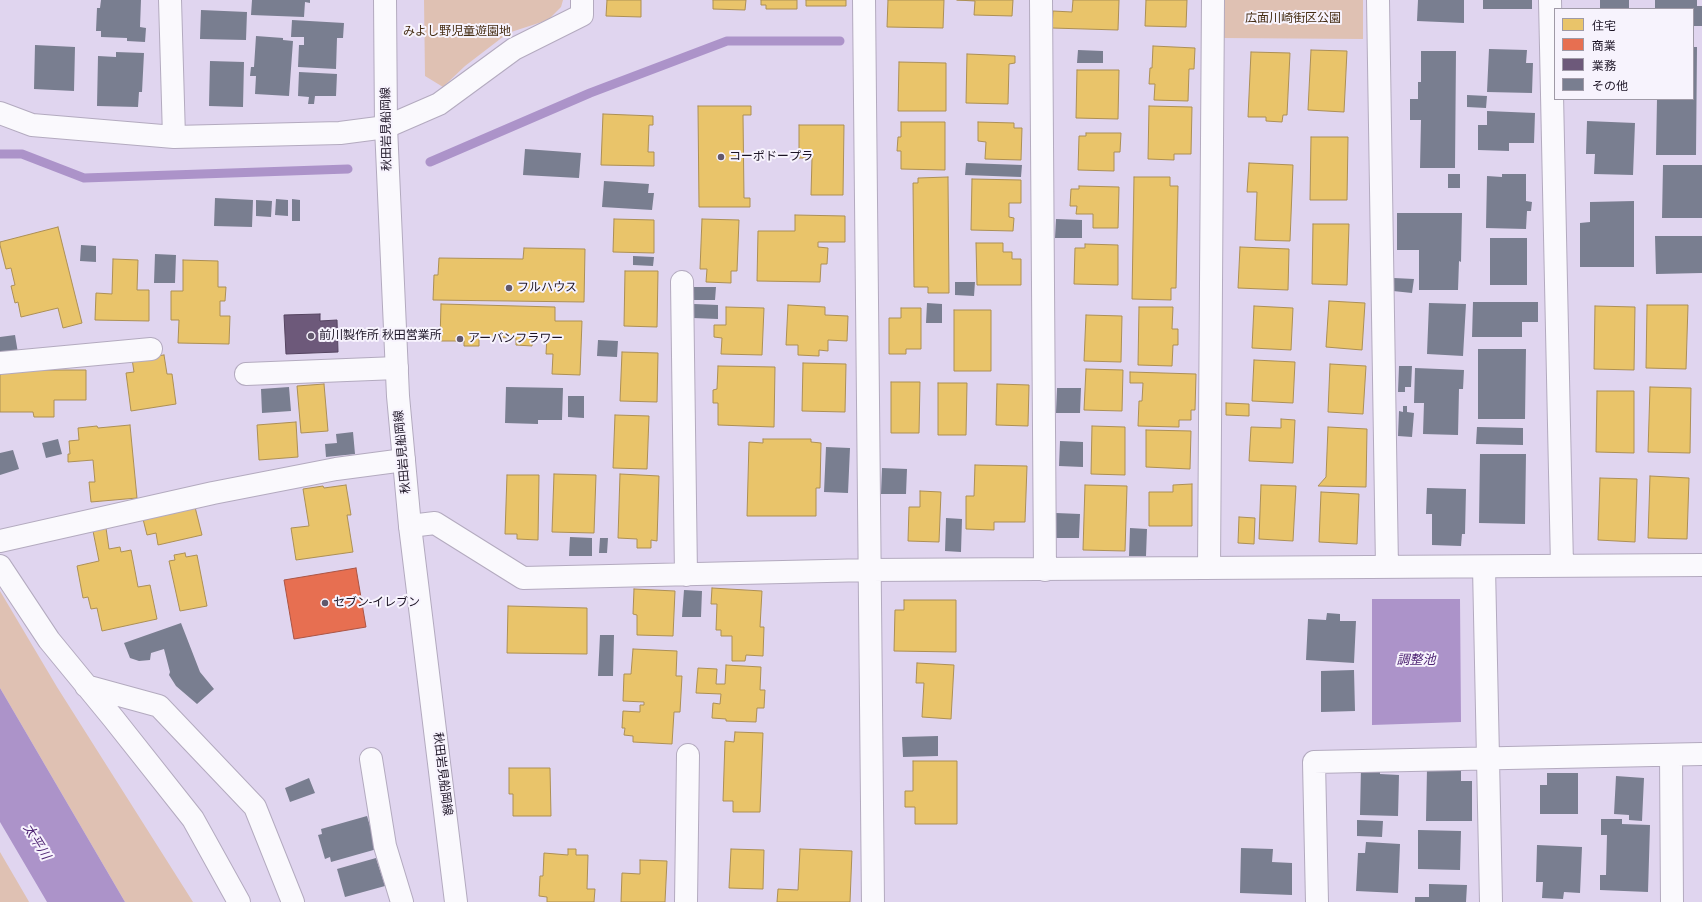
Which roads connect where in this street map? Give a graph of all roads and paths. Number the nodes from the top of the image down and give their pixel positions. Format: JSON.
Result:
{"nodes":[{"id":1,"x":170,"y":0,"type":"edge"},
{"id":2,"x":385,"y":0,"type":"edge"},
{"id":3,"x":582,"y":0,"type":"edge"},
{"id":4,"x":864,"y":0,"type":"edge"},
{"id":5,"x":1041,"y":0,"type":"edge"},
{"id":6,"x":1213,"y":0,"type":"edge"},
{"id":7,"x":1378,"y":0,"type":"edge"},
{"id":8,"x":1550,"y":0,"type":"edge"},
{"id":9,"x":0,"y":113,"type":"edge"},
{"id":10,"x":386,"y":127,"type":"junction"},
{"id":11,"x":174,"y":137,"type":"junction"},
{"id":12,"x":682,"y":282,"type":"dead end"},
{"id":13,"x":151,"y":349,"type":"dead end"},
{"id":14,"x":0,"y":363,"type":"edge"},
{"id":15,"x":397,"y":368,"type":"junction"},
{"id":16,"x":246,"y":374,"type":"dead end"},
{"id":17,"x":404,"y":460,"type":"junction"},
{"id":18,"x":410,"y":526,"type":"junction"},
{"id":19,"x":0,"y":540,"type":"edge"},
{"id":20,"x":1702,"y":565,"type":"edge"},
{"id":21,"x":0,"y":566,"type":"edge"},
{"id":22,"x":1562,"y":566,"type":"junction"},
{"id":23,"x":1387,"y":567,"type":"junction"},
{"id":24,"x":1484,"y":567,"type":"junction"},
{"id":25,"x":1209,"y":568,"type":"junction"},
{"id":26,"x":870,"y":570,"type":"junction"},
{"id":27,"x":1045,"y":570,"type":"junction"},
{"id":28,"x":686,"y":575,"type":"junction"},
{"id":29,"x":86,"y":686,"type":"junction"},
{"id":30,"x":1702,"y":754,"type":"edge"},
{"id":31,"x":688,"y":755,"type":"dead end"},
{"id":32,"x":1671,"y":755,"type":"junction"},
{"id":33,"x":1488,"y":758,"type":"junction"},
{"id":34,"x":371,"y":759,"type":"dead end"},
{"id":35,"x":239,"y":902,"type":"edge"},
{"id":36,"x":293,"y":902,"type":"edge"},
{"id":37,"x":402,"y":902,"type":"edge"},
{"id":38,"x":456,"y":902,"type":"edge"},
{"id":39,"x":686,"y":902,"type":"edge"},
{"id":40,"x":873,"y":902,"type":"edge"},
{"id":41,"x":1317,"y":902,"type":"edge"},
{"id":42,"x":1491,"y":902,"type":"edge"},
{"id":43,"x":1672,"y":902,"type":"edge"}],
"edges":[{"from":1,"to":11,"type":"street"},
{"from":2,"to":10,"type":"street","name":"秋田岩見船岡線"},
{"from":3,"to":10,"type":"street"},
{"from":4,"to":26,"type":"street"},
{"from":5,"to":27,"type":"street"},
{"from":6,"to":25,"type":"street"},
{"from":7,"to":23,"type":"street"},
{"from":8,"to":22,"type":"street"},
{"from":9,"to":11,"type":"street"},
{"from":10,"to":11,"type":"street"},
{"from":10,"to":15,"type":"street","name":"秋田岩見船岡線"},
{"from":12,"to":28,"type":"street"},
{"from":13,"to":14,"type":"street"},
{"from":15,"to":16,"type":"street"},
{"from":15,"to":17,"type":"street","name":"秋田岩見船岡線"},
{"from":17,"to":18,"type":"street","name":"秋田岩見船岡線"},
{"from":17,"to":19,"type":"street"},
{"from":18,"to":28,"type":"street"},
{"from":18,"to":38,"type":"street","name":"秋田岩見船岡線"},
{"from":20,"to":22,"type":"street"},
{"from":21,"to":29,"type":"street"},
{"from":22,"to":24,"type":"street"},
{"from":23,"to":24,"type":"street"},
{"from":23,"to":25,"type":"street"},
{"from":24,"to":33,"type":"street"},
{"from":25,"to":27,"type":"street"},
{"from":26,"to":27,"type":"street"},
{"from":26,"to":28,"type":"street"},
{"from":26,"to":40,"type":"street"},
{"from":29,"to":35,"type":"street"},
{"from":29,"to":36,"type":"street"},
{"from":30,"to":32,"type":"street"},
{"from":31,"to":39,"type":"street"},
{"from":32,"to":33,"type":"street"},
{"from":32,"to":43,"type":"street"},
{"from":33,"to":41,"type":"street"},
{"from":33,"to":42,"type":"street"},
{"from":34,"to":37,"type":"street"}]}
